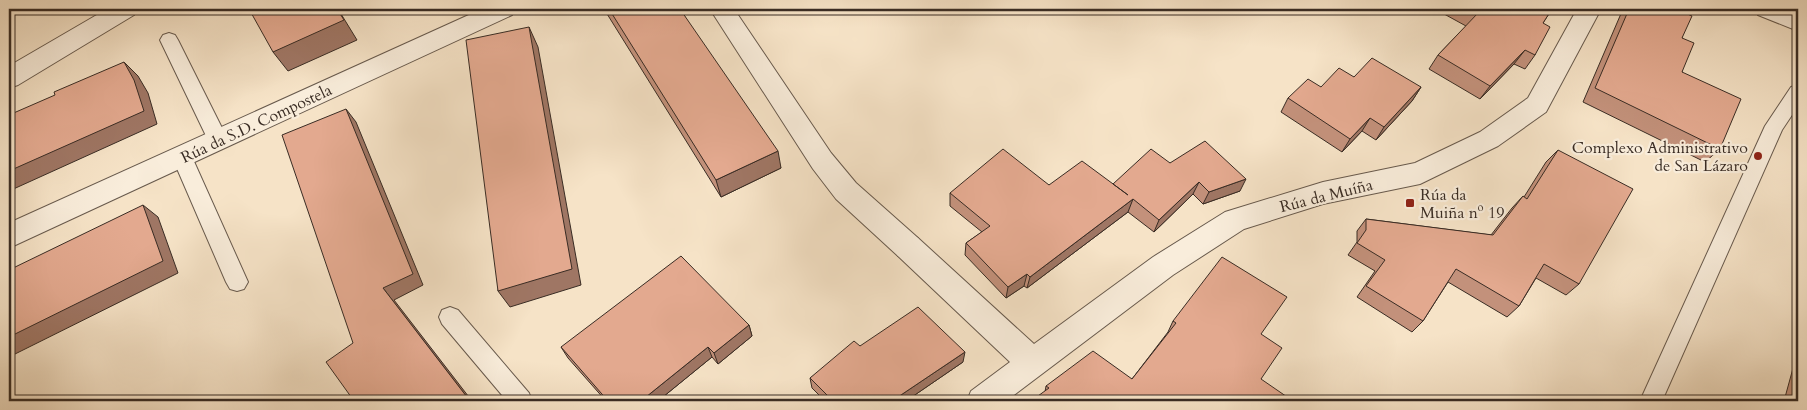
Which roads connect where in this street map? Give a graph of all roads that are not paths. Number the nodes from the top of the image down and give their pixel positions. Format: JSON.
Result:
{"nodes":[{"id":1,"x":126,"y":9,"type":"edge"},
{"id":2,"x":504,"y":9,"type":"edge"},
{"id":3,"x":722,"y":9,"type":"edge"},
{"id":4,"x":1589,"y":9,"type":"edge"},
{"id":5,"x":1766,"y":9,"type":"edge"},
{"id":6,"x":1798,"y":22,"type":"edge"},
{"id":7,"x":169,"y":40,"type":"dead end"},
{"id":8,"x":9,"y":78,"type":"edge"},
{"id":9,"x":1798,"y":92,"type":"edge"},
{"id":10,"x":218,"y":140,"type":"junction"},
{"id":11,"x":182,"y":157,"type":"junction"},
{"id":12,"x":9,"y":236,"type":"edge"},
{"id":13,"x":237,"y":282,"type":"dead end"},
{"id":14,"x":450,"y":318,"type":"dead end"},
{"id":15,"x":1033,"y":363,"type":"junction"},
{"id":16,"x":521,"y":401,"type":"edge"},
{"id":17,"x":982,"y":401,"type":"edge"},
{"id":18,"x":1651,"y":401,"type":"edge"}],
"edges":[{"from":1,"to":8,"type":"street"},
{"from":2,"to":10,"type":"street","name":"Rúa da S.D. Compostela"},
{"from":3,"to":15,"type":"street"},
{"from":4,"to":15,"type":"street","name":"Rúa da Muíña"},
{"from":5,"to":6,"type":"street"},
{"from":7,"to":10,"type":"lane"},
{"from":9,"to":18,"type":"lane"},
{"from":10,"to":11,"type":"street","name":"Rúa da S.D. Compostela"},
{"from":11,"to":12,"type":"street","name":"Rúa da S.D. Compostela"},
{"from":11,"to":13,"type":"lane"},
{"from":14,"to":16,"type":"lane"},
{"from":15,"to":17,"type":"street","name":"Rúa da Muíña"}]}
